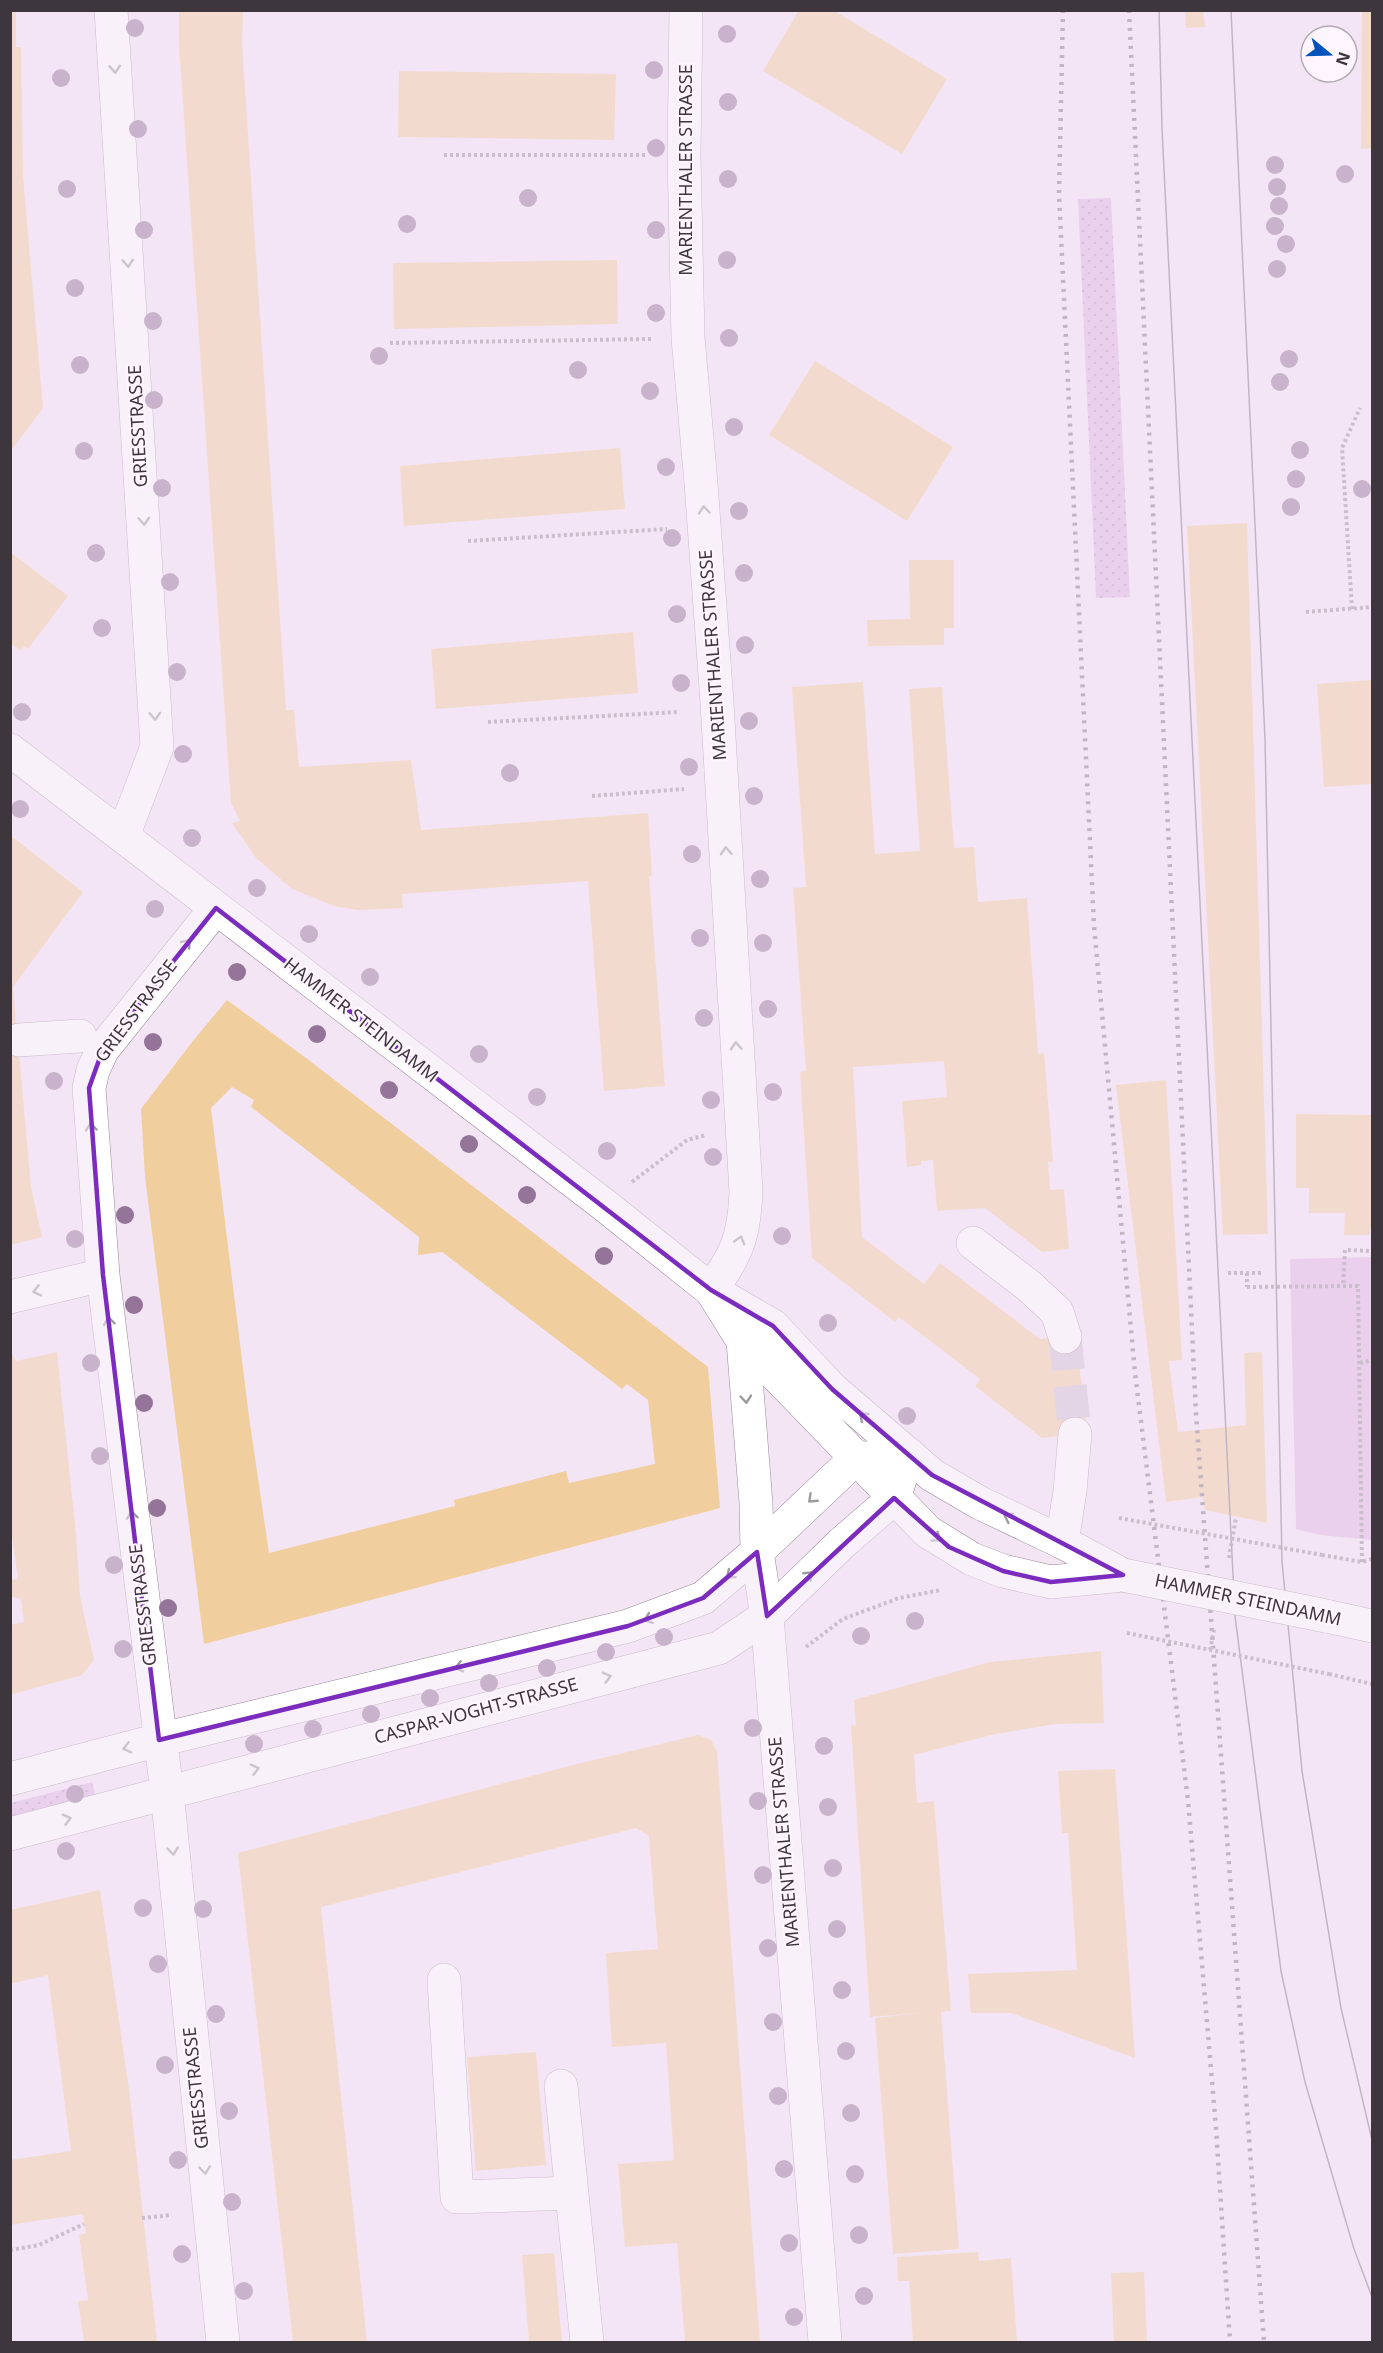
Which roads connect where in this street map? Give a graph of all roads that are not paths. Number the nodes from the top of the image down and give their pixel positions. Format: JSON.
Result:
{"nodes":[{"id":1,"x":111,"y":10,"type":"edge"},
{"id":2,"x":686,"y":10,"type":"edge"},
{"id":3,"x":10,"y":750,"type":"edge"},
{"id":4,"x":123,"y":836,"type":"junction"},
{"id":5,"x":216,"y":908,"type":"junction"},
{"id":6,"x":80,"y":1036,"type":"dead end"},
{"id":7,"x":20,"y":1040,"type":"dead end"},
{"id":8,"x":973,"y":1243,"type":"dead end"},
{"id":9,"x":103,"y":1275,"type":"junction"},
{"id":10,"x":711,"y":1290,"type":"junction"},
{"id":11,"x":10,"y":1297,"type":"edge"},
{"id":12,"x":1065,"y":1337,"type":"tunnel mouth"},
{"id":13,"x":743,"y":1341,"type":"junction"},
{"id":14,"x":1075,"y":1434,"type":"tunnel mouth"},
{"id":15,"x":908,"y":1454,"type":"junction"},
{"id":16,"x":855,"y":1459,"type":"junction"},
{"id":17,"x":894,"y":1498,"type":"junction"},
{"id":18,"x":1062,"y":1542,"type":"junction"},
{"id":19,"x":757,"y":1551,"type":"junction"},
{"id":20,"x":1123,"y":1575,"type":"junction"},
{"id":21,"x":767,"y":1616,"type":"junction"},
{"id":22,"x":1372,"y":1626,"type":"edge"},
{"id":23,"x":159,"y":1740,"type":"junction"},
{"id":24,"x":10,"y":1779,"type":"edge"},
{"id":25,"x":167,"y":1792,"type":"junction"},
{"id":26,"x":10,"y":1834,"type":"edge"},
{"id":27,"x":444,"y":1980,"type":"dead end"},
{"id":28,"x":561,"y":2086,"type":"dead end"},
{"id":29,"x":572,"y":2193,"type":"junction"},
{"id":30,"x":223,"y":2343,"type":"edge"},
{"id":31,"x":587,"y":2343,"type":"edge"},
{"id":32,"x":825,"y":2343,"type":"edge"}],
"edges":[{"from":1,"to":4,"type":"street","name":"GRIESSTRASSE","one_way":true},
{"from":10,"to":2,"type":"street","name":"MARIENTHALER STRASSE","one_way":true},
{"from":3,"to":4,"type":"street","name":"HAMMER STEINDAMM"},
{"from":4,"to":5,"type":"street","name":"HAMMER STEINDAMM"},
{"from":9,"to":5,"type":"street","name":"GRIESSTRASSE","one_way":true},
{"from":5,"to":10,"type":"street","name":"HAMMER STEINDAMM"},
{"from":6,"to":7,"type":"street"},
{"from":8,"to":12,"type":"street"},
{"from":9,"to":11,"type":"street","one_way":true},
{"from":23,"to":9,"type":"street","name":"GRIESSTRASSE","one_way":true},
{"from":10,"to":13,"type":"street","name":"HAMMER STEINDAMM"},
{"from":15,"to":10,"type":"street","name":"HAMMER STEINDAMM","one_way":true},
{"from":13,"to":16,"type":"street","name":"HAMMER STEINDAMM"},
{"from":13,"to":19,"type":"street","name":"MARIENTHALER STRASSE","one_way":true},
{"from":14,"to":18,"type":"street"},
{"from":15,"to":16,"type":"street"},
{"from":15,"to":17,"type":"street"},
{"from":18,"to":15,"type":"street","name":"HAMMER STEINDAMM","one_way":true},
{"from":16,"to":17,"type":"street","name":"HAMMER STEINDAMM"},
{"from":16,"to":19,"type":"street","one_way":true},
{"from":17,"to":20,"type":"street","name":"HAMMER STEINDAMM","one_way":true},
{"from":21,"to":17,"type":"street","name":"CASPAR-VOGHT-STRASSE","one_way":true},
{"from":18,"to":20,"type":"street","name":"HAMMER STEINDAMM"},
{"from":19,"to":21,"type":"street","name":"MARIENTHALER STRASSE"},
{"from":19,"to":23,"type":"street","one_way":true},
{"from":20,"to":22,"type":"street","name":"HAMMER STEINDAMM","bridge":true},
{"from":25,"to":21,"type":"street","name":"CASPAR-VOGHT-STRASSE","one_way":true},
{"from":21,"to":32,"type":"street","name":"MARIENTHALER STRASSE"},
{"from":23,"to":24,"type":"street","one_way":true},
{"from":23,"to":25,"type":"street","name":"GRIESSTRASSE"},
{"from":26,"to":25,"type":"street","name":"CASPAR-VOGHT-STRASSE","one_way":true},
{"from":25,"to":30,"type":"street","name":"GRIESSTRASSE","one_way":true},
{"from":27,"to":29,"type":"street"},
{"from":28,"to":29,"type":"street"},
{"from":29,"to":31,"type":"street"}]}
